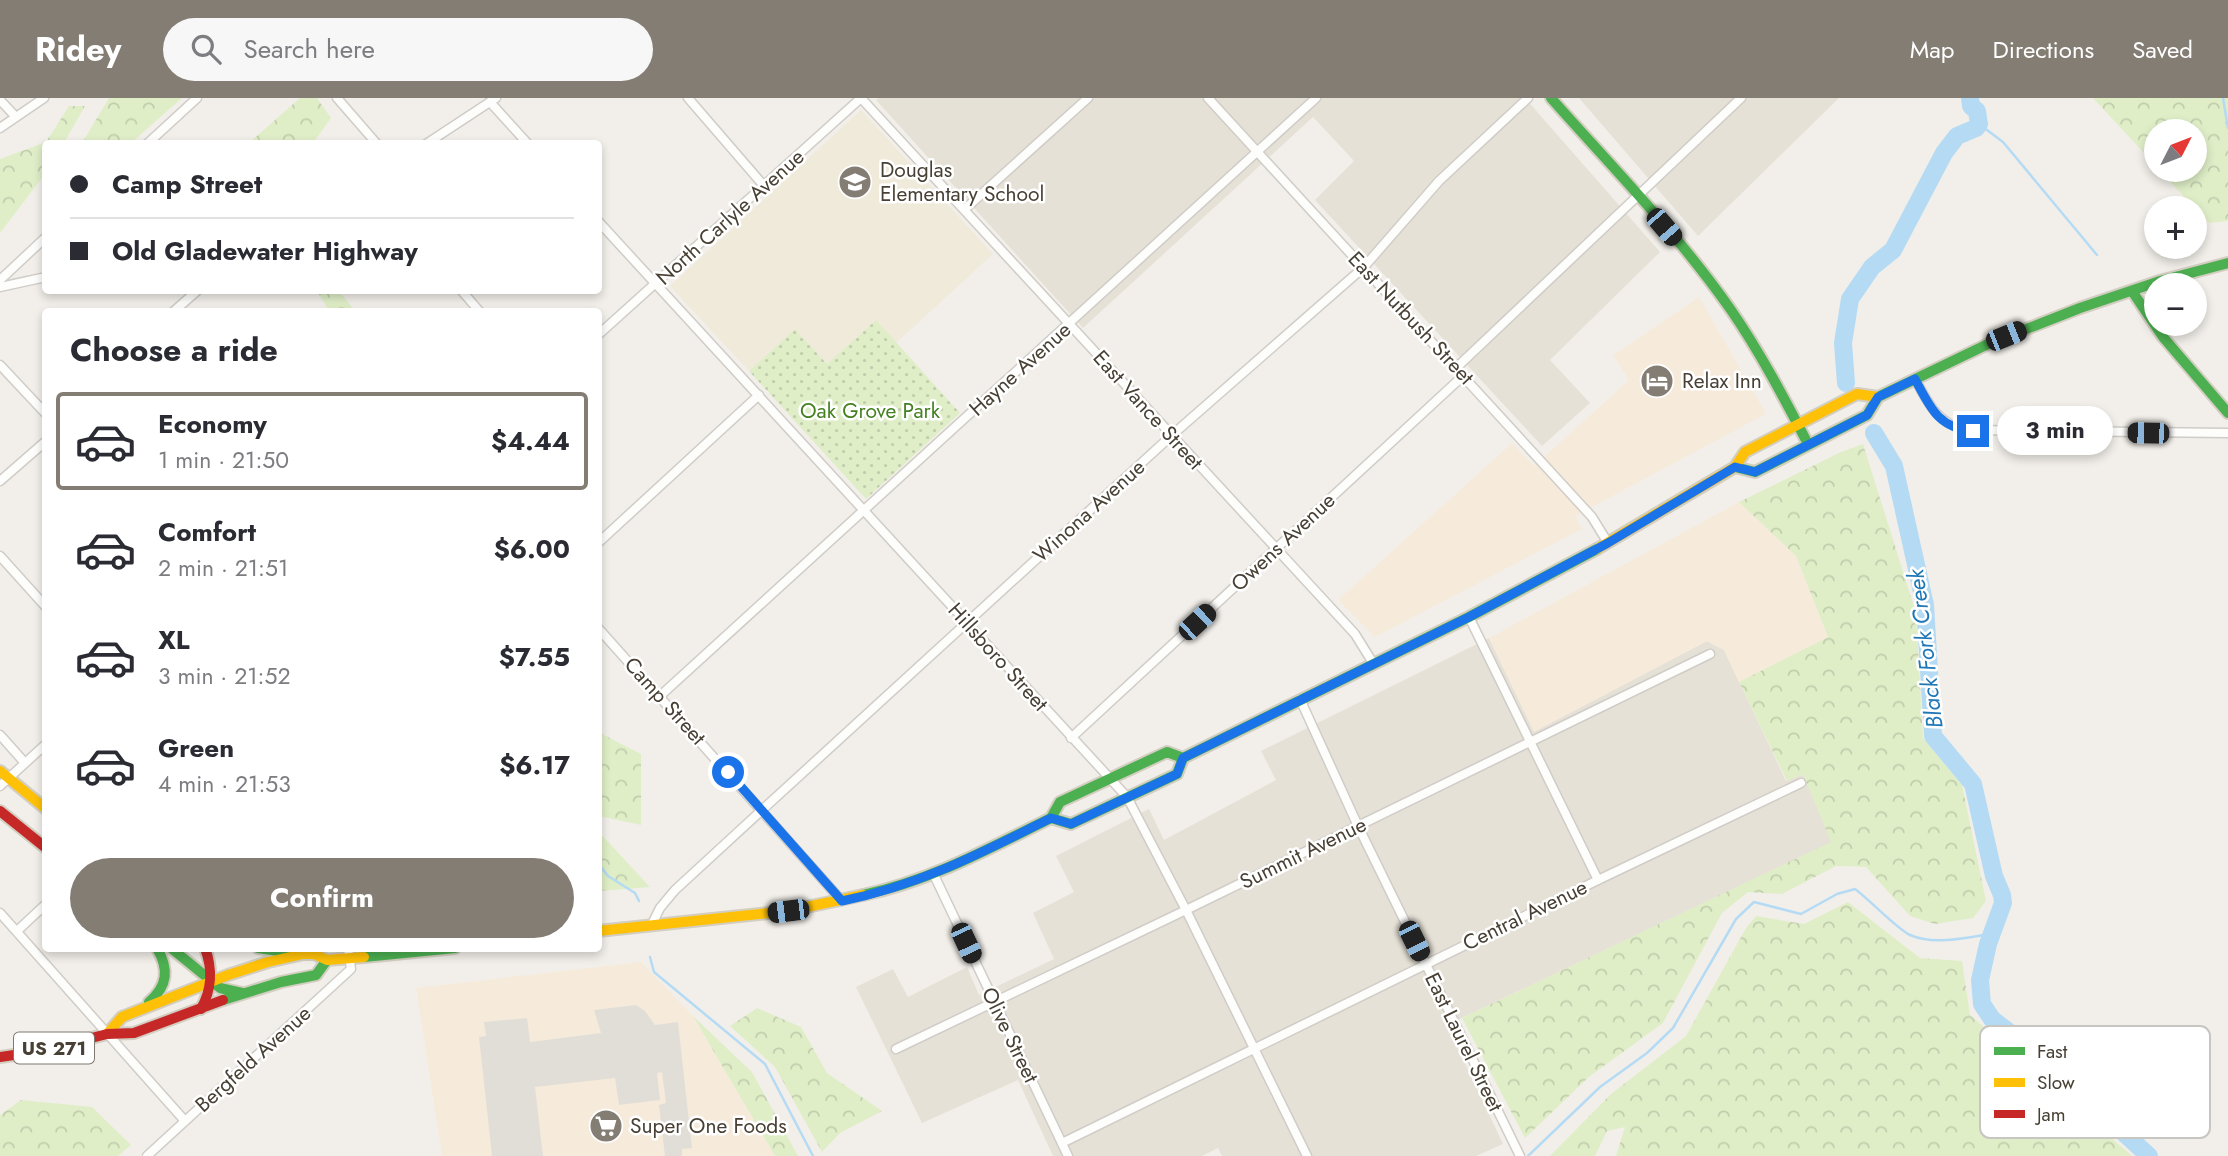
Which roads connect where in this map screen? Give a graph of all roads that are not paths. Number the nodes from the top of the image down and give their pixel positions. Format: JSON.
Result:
{"nodes":[{"id":1,"x":44,"y":98,"type":"edge"},
{"id":2,"x":197,"y":98,"type":"edge"},
{"id":3,"x":337,"y":98,"type":"edge"},
{"id":4,"x":688,"y":98,"type":"edge"},
{"id":5,"x":861,"y":98,"type":"edge"},
{"id":6,"x":1087,"y":98,"type":"edge"},
{"id":7,"x":1208,"y":98,"type":"edge"},
{"id":8,"x":1316,"y":98,"type":"edge"},
{"id":9,"x":1528,"y":98,"type":"edge"},
{"id":10,"x":1550,"y":98,"type":"edge"},
{"id":11,"x":1741,"y":98,"type":"edge"},
{"id":12,"x":0,"y":100,"type":"edge"},
{"id":13,"x":493,"y":100,"type":"edge"},
{"id":14,"x":15,"y":116,"type":"junction"},
{"id":15,"x":0,"y":128,"type":"edge"},
{"id":16,"x":151,"y":140,"type":"edge"},
{"id":17,"x":374,"y":140,"type":"edge"},
{"id":18,"x":432,"y":140,"type":"edge"},
{"id":19,"x":525,"y":140,"type":"edge"},
{"id":20,"x":1256,"y":152,"type":"junction"},
{"id":21,"x":764,"y":186,"type":"junction"},
{"id":22,"x":1637,"y":197,"type":"junction"},
{"id":23,"x":965,"y":209,"type":"junction"},
{"id":24,"x":602,"y":225,"type":"edge"},
{"id":25,"x":42,"y":241,"type":"edge"},
{"id":26,"x":2228,"y":263,"type":"edge"},
{"id":27,"x":1364,"y":267,"type":"junction"},
{"id":28,"x":42,"y":278,"type":"edge"},
{"id":29,"x":0,"y":280,"type":"edge"},
{"id":30,"x":656,"y":284,"type":"junction"},
{"id":31,"x":0,"y":287,"type":"edge"},
{"id":32,"x":2132,"y":291,"type":"junction"},
{"id":33,"x":193,"y":294,"type":"edge"},
{"id":34,"x":464,"y":294,"type":"edge"},
{"id":35,"x":178,"y":308,"type":"edge"},
{"id":36,"x":477,"y":308,"type":"edge"},
{"id":37,"x":1070,"y":324,"type":"junction"},
{"id":38,"x":602,"y":331,"type":"edge"},
{"id":39,"x":0,"y":365,"type":"edge"},
{"id":40,"x":1456,"y":368,"type":"junction"},
{"id":41,"x":1464,"y":375,"type":"junction"},
{"id":42,"x":1915,"y":379,"type":"junction"},
{"id":43,"x":759,"y":395,"type":"junction"},
{"id":44,"x":1878,"y":397,"type":"junction"},
{"id":45,"x":42,"y":410,"type":"edge"},
{"id":46,"x":2228,"y":413,"type":"edge"},
{"id":47,"x":1798,"y":424,"type":"junction"},
{"id":48,"x":2228,"y":433,"type":"edge"},
{"id":49,"x":1171,"y":436,"type":"junction"},
{"id":50,"x":42,"y":444,"type":"edge"},
{"id":51,"x":1808,"y":444,"type":"junction"},
{"id":52,"x":1735,"y":467,"type":"junction"},
{"id":53,"x":0,"y":481,"type":"edge"},
{"id":54,"x":863,"y":511,"type":"junction"},
{"id":55,"x":602,"y":539,"type":"edge"},
{"id":56,"x":1608,"y":543,"type":"junction"},
{"id":57,"x":1276,"y":549,"type":"junction"},
{"id":58,"x":0,"y":556,"type":"edge"},
{"id":59,"x":42,"y":603,"type":"edge"},
{"id":60,"x":1469,"y":617,"type":"junction"},
{"id":61,"x":967,"y":623,"type":"junction"},
{"id":62,"x":602,"y":632,"type":"edge"},
{"id":63,"x":1710,"y":654,"type":"dead end"},
{"id":64,"x":1373,"y":663,"type":"junction"},
{"id":65,"x":660,"y":696,"type":"junction"},
{"id":66,"x":1300,"y":699,"type":"junction"},
{"id":67,"x":0,"y":735,"type":"edge"},
{"id":68,"x":1071,"y":738,"type":"junction"},
{"id":69,"x":1530,"y":740,"type":"junction"},
{"id":70,"x":42,"y":747,"type":"edge"},
{"id":71,"x":1183,"y":758,"type":"junction"},
{"id":72,"x":25,"y":762,"type":"junction"},
{"id":73,"x":3,"y":778,"type":"edge"},
{"id":74,"x":1109,"y":779,"type":"junction"},
{"id":75,"x":1801,"y":783,"type":"dead end"},
{"id":76,"x":1127,"y":797,"type":"junction"},
{"id":77,"x":42,"y":806,"type":"edge"},
{"id":78,"x":762,"y":810,"type":"junction"},
{"id":79,"x":0,"y":811,"type":"edge"},
{"id":80,"x":1051,"y":818,"type":"junction"},
{"id":81,"x":1358,"y":826,"type":"junction"},
{"id":82,"x":42,"y":845,"type":"edge"},
{"id":83,"x":934,"y":875,"type":"junction"},
{"id":84,"x":1598,"y":880,"type":"junction"},
{"id":85,"x":842,"y":901,"type":"junction"},
{"id":86,"x":42,"y":908,"type":"edge"},
{"id":87,"x":1186,"y":910,"type":"junction"},
{"id":88,"x":0,"y":913,"type":"edge"},
{"id":89,"x":652,"y":924,"type":"junction"},
{"id":90,"x":16,"y":931,"type":"junction"},
{"id":91,"x":602,"y":931,"type":"edge"},
{"id":92,"x":159,"y":952,"type":"edge"},
{"id":93,"x":176,"y":952,"type":"edge"},
{"id":94,"x":206,"y":952,"type":"edge"},
{"id":95,"x":288,"y":952,"type":"edge"},
{"id":96,"x":384,"y":952,"type":"edge"},
{"id":97,"x":303,"y":954,"type":"junction"},
{"id":98,"x":348,"y":954,"type":"edge"},
{"id":99,"x":327,"y":961,"type":"junction"},
{"id":100,"x":1426,"y":964,"type":"junction"},
{"id":101,"x":211,"y":981,"type":"junction"},
{"id":102,"x":242,"y":993,"type":"junction"},
{"id":103,"x":994,"y":1003,"type":"junction"},
{"id":104,"x":201,"y":1009,"type":"junction"},
{"id":105,"x":140,"y":1010,"type":"junction"},
{"id":106,"x":107,"y":1034,"type":"junction"},
{"id":107,"x":1254,"y":1047,"type":"junction"},
{"id":108,"x":896,"y":1049,"type":"dead end"},
{"id":109,"x":0,"y":1057,"type":"edge"},
{"id":110,"x":185,"y":1121,"type":"junction"},
{"id":111,"x":1062,"y":1143,"type":"junction"},
{"id":112,"x":147,"y":1156,"type":"edge"},
{"id":113,"x":1068,"y":1156,"type":"edge"},
{"id":114,"x":1307,"y":1156,"type":"edge"},
{"id":115,"x":1520,"y":1156,"type":"edge"}],
"edges":[{"from":1,"to":14,"type":"street"},
{"from":2,"to":16,"type":"street"},
{"from":3,"to":17,"type":"street"},
{"from":4,"to":21,"type":"street"},
{"from":5,"to":21,"type":"street","name":"North Carlyle Avenue"},
{"from":5,"to":23,"type":"street","name":"East Vance Street"},
{"from":6,"to":23,"type":"street"},
{"from":7,"to":20,"type":"street","name":"East Nutbush Street"},
{"from":8,"to":20,"type":"street","name":"Hayne Avenue"},
{"from":9,"to":27,"type":"street","name":"Winona Avenue"},
{"from":10,"to":22,"type":"main road"},
{"from":11,"to":22,"type":"street"},
{"from":12,"to":14,"type":"street"},
{"from":13,"to":18,"type":"street"},
{"from":13,"to":19,"type":"street"},
{"from":14,"to":15,"type":"street"},
{"from":20,"to":27,"type":"street","name":"East Nutbush Street"},
{"from":20,"to":37,"type":"street","name":"Hayne Avenue"},
{"from":21,"to":30,"type":"street","name":"North Carlyle Avenue"},
{"from":22,"to":40,"type":"street"},
{"from":22,"to":47,"type":"main road"},
{"from":23,"to":37,"type":"street","name":"East Vance Street"},
{"from":24,"to":30,"type":"street","name":"Hillsboro Street"},
{"from":25,"to":29,"type":"street"},
{"from":26,"to":32,"type":"main road"},
{"from":27,"to":40,"type":"street","name":"East Nutbush Street"},
{"from":27,"to":49,"type":"street","name":"Winona Avenue"},
{"from":28,"to":31,"type":"street"},
{"from":30,"to":38,"type":"street","name":"North Carlyle Avenue"},
{"from":30,"to":43,"type":"street","name":"Hillsboro Street"},
{"from":32,"to":42,"type":"main road"},
{"from":32,"to":46,"type":"main road"},
{"from":33,"to":35,"type":"street"},
{"from":34,"to":36,"type":"street"},
{"from":37,"to":49,"type":"street","name":"East Vance Street"},
{"from":37,"to":54,"type":"street","name":"Hayne Avenue"},
{"from":39,"to":45,"type":"street"},
{"from":40,"to":41,"type":"street","name":"East Nutbush Street"},
{"from":41,"to":56,"type":"street","name":"East Nutbush Street"},
{"from":41,"to":57,"type":"street","name":"Owens Avenue"},
{"from":42,"to":44,"type":"main road"},
{"from":42,"to":48,"type":"street"},
{"from":43,"to":54,"type":"street","name":"Hillsboro Street"},
{"from":43,"to":55,"type":"street"},
{"from":44,"to":47,"type":"main road"},
{"from":44,"to":51,"type":"main road"},
{"from":47,"to":51,"type":"main road"},
{"from":47,"to":52,"type":"main road"},
{"from":49,"to":57,"type":"street","name":"East Vance Street"},
{"from":49,"to":61,"type":"street","name":"Winona Avenue"},
{"from":50,"to":53,"type":"street"},
{"from":51,"to":52,"type":"main road"},
{"from":52,"to":56,"type":"main road"},
{"from":54,"to":61,"type":"street","name":"Hillsboro Street"},
{"from":54,"to":65,"type":"street","name":"Hayne Avenue"},
{"from":56,"to":60,"type":"main road"},
{"from":57,"to":64,"type":"street","name":"East Vance Street"},
{"from":57,"to":68,"type":"street","name":"Owens Avenue"},
{"from":58,"to":59,"type":"street"},
{"from":60,"to":64,"type":"main road"},
{"from":60,"to":69,"type":"street"},
{"from":61,"to":68,"type":"street","name":"Hillsboro Street"},
{"from":61,"to":78,"type":"street","name":"Winona Avenue"},
{"from":62,"to":65,"type":"street","name":"Camp Street"},
{"from":63,"to":69,"type":"street","name":"Summit Avenue"},
{"from":64,"to":66,"type":"main road"},
{"from":65,"to":78,"type":"street","name":"Camp Street"},
{"from":66,"to":71,"type":"main road"},
{"from":66,"to":81,"type":"street","name":"East Laurel Street"},
{"from":67,"to":72,"type":"street"},
{"from":68,"to":74,"type":"street","name":"Hillsboro Street"},
{"from":69,"to":81,"type":"street","name":"Summit Avenue"},
{"from":69,"to":84,"type":"street"},
{"from":70,"to":72,"type":"street"},
{"from":71,"to":74,"type":"main road"},
{"from":71,"to":76,"type":"main road"},
{"from":72,"to":73,"type":"street"},
{"from":73,"to":77,"type":"main road"},
{"from":74,"to":76,"type":"street","name":"Hillsboro Street"},
{"from":74,"to":80,"type":"main road"},
{"from":75,"to":84,"type":"street","name":"Central Avenue"},
{"from":76,"to":80,"type":"main road"},
{"from":76,"to":87,"type":"street","name":"Hillsboro Street"},
{"from":78,"to":85,"type":"street","name":"Camp Street"},
{"from":78,"to":89,"type":"street","name":"Winona Avenue"},
{"from":79,"to":82,"type":"main road"},
{"from":80,"to":83,"type":"main road"},
{"from":81,"to":87,"type":"street","name":"Summit Avenue"},
{"from":81,"to":100,"type":"street","name":"East Laurel Street"},
{"from":83,"to":85,"type":"main road"},
{"from":83,"to":103,"type":"street","name":"Olive Street"},
{"from":84,"to":100,"type":"street","name":"Central Avenue"},
{"from":85,"to":89,"type":"main road"},
{"from":86,"to":90,"type":"street"},
{"from":87,"to":103,"type":"street","name":"Summit Avenue"},
{"from":87,"to":107,"type":"street","name":"Hillsboro Street"},
{"from":88,"to":90,"type":"street"},
{"from":89,"to":91,"type":"main road"},
{"from":90,"to":106,"type":"street"},
{"from":92,"to":105,"type":"main road"},
{"from":93,"to":101,"type":"main road"},
{"from":94,"to":101,"type":"main road"},
{"from":95,"to":97,"type":"main road"},
{"from":96,"to":98,"type":"main road","number":"US 271"},
{"from":97,"to":99,"type":"main road","number":"US 271"},
{"from":97,"to":101,"type":"main road","number":"US 271"},
{"from":98,"to":99,"type":"main road","number":"US 271"},
{"from":98,"to":110,"type":"street","name":"Bergfeld Avenue"},
{"from":99,"to":102,"type":"main road","number":"US 271"},
{"from":100,"to":107,"type":"street","name":"Central Avenue"},
{"from":100,"to":115,"type":"street","name":"East Laurel Street"},
{"from":101,"to":102,"type":"main road"},
{"from":101,"to":104,"type":"main road"},
{"from":101,"to":105,"type":"main road","number":"US 271"},
{"from":102,"to":104,"type":"main road","number":"US 271"},
{"from":103,"to":108,"type":"street","name":"Summit Avenue"},
{"from":103,"to":111,"type":"street","name":"Olive Street"},
{"from":104,"to":106,"type":"main road","number":"US 271"},
{"from":105,"to":106,"type":"main road","number":"US 271"},
{"from":106,"to":109,"type":"main road","number":"US 271"},
{"from":106,"to":110,"type":"street"},
{"from":107,"to":111,"type":"street","name":"Central Avenue"},
{"from":107,"to":114,"type":"street","name":"Hillsboro Street"},
{"from":110,"to":112,"type":"street","name":"Bergfeld Avenue"},
{"from":111,"to":113,"type":"street","name":"Olive Street"}]}
